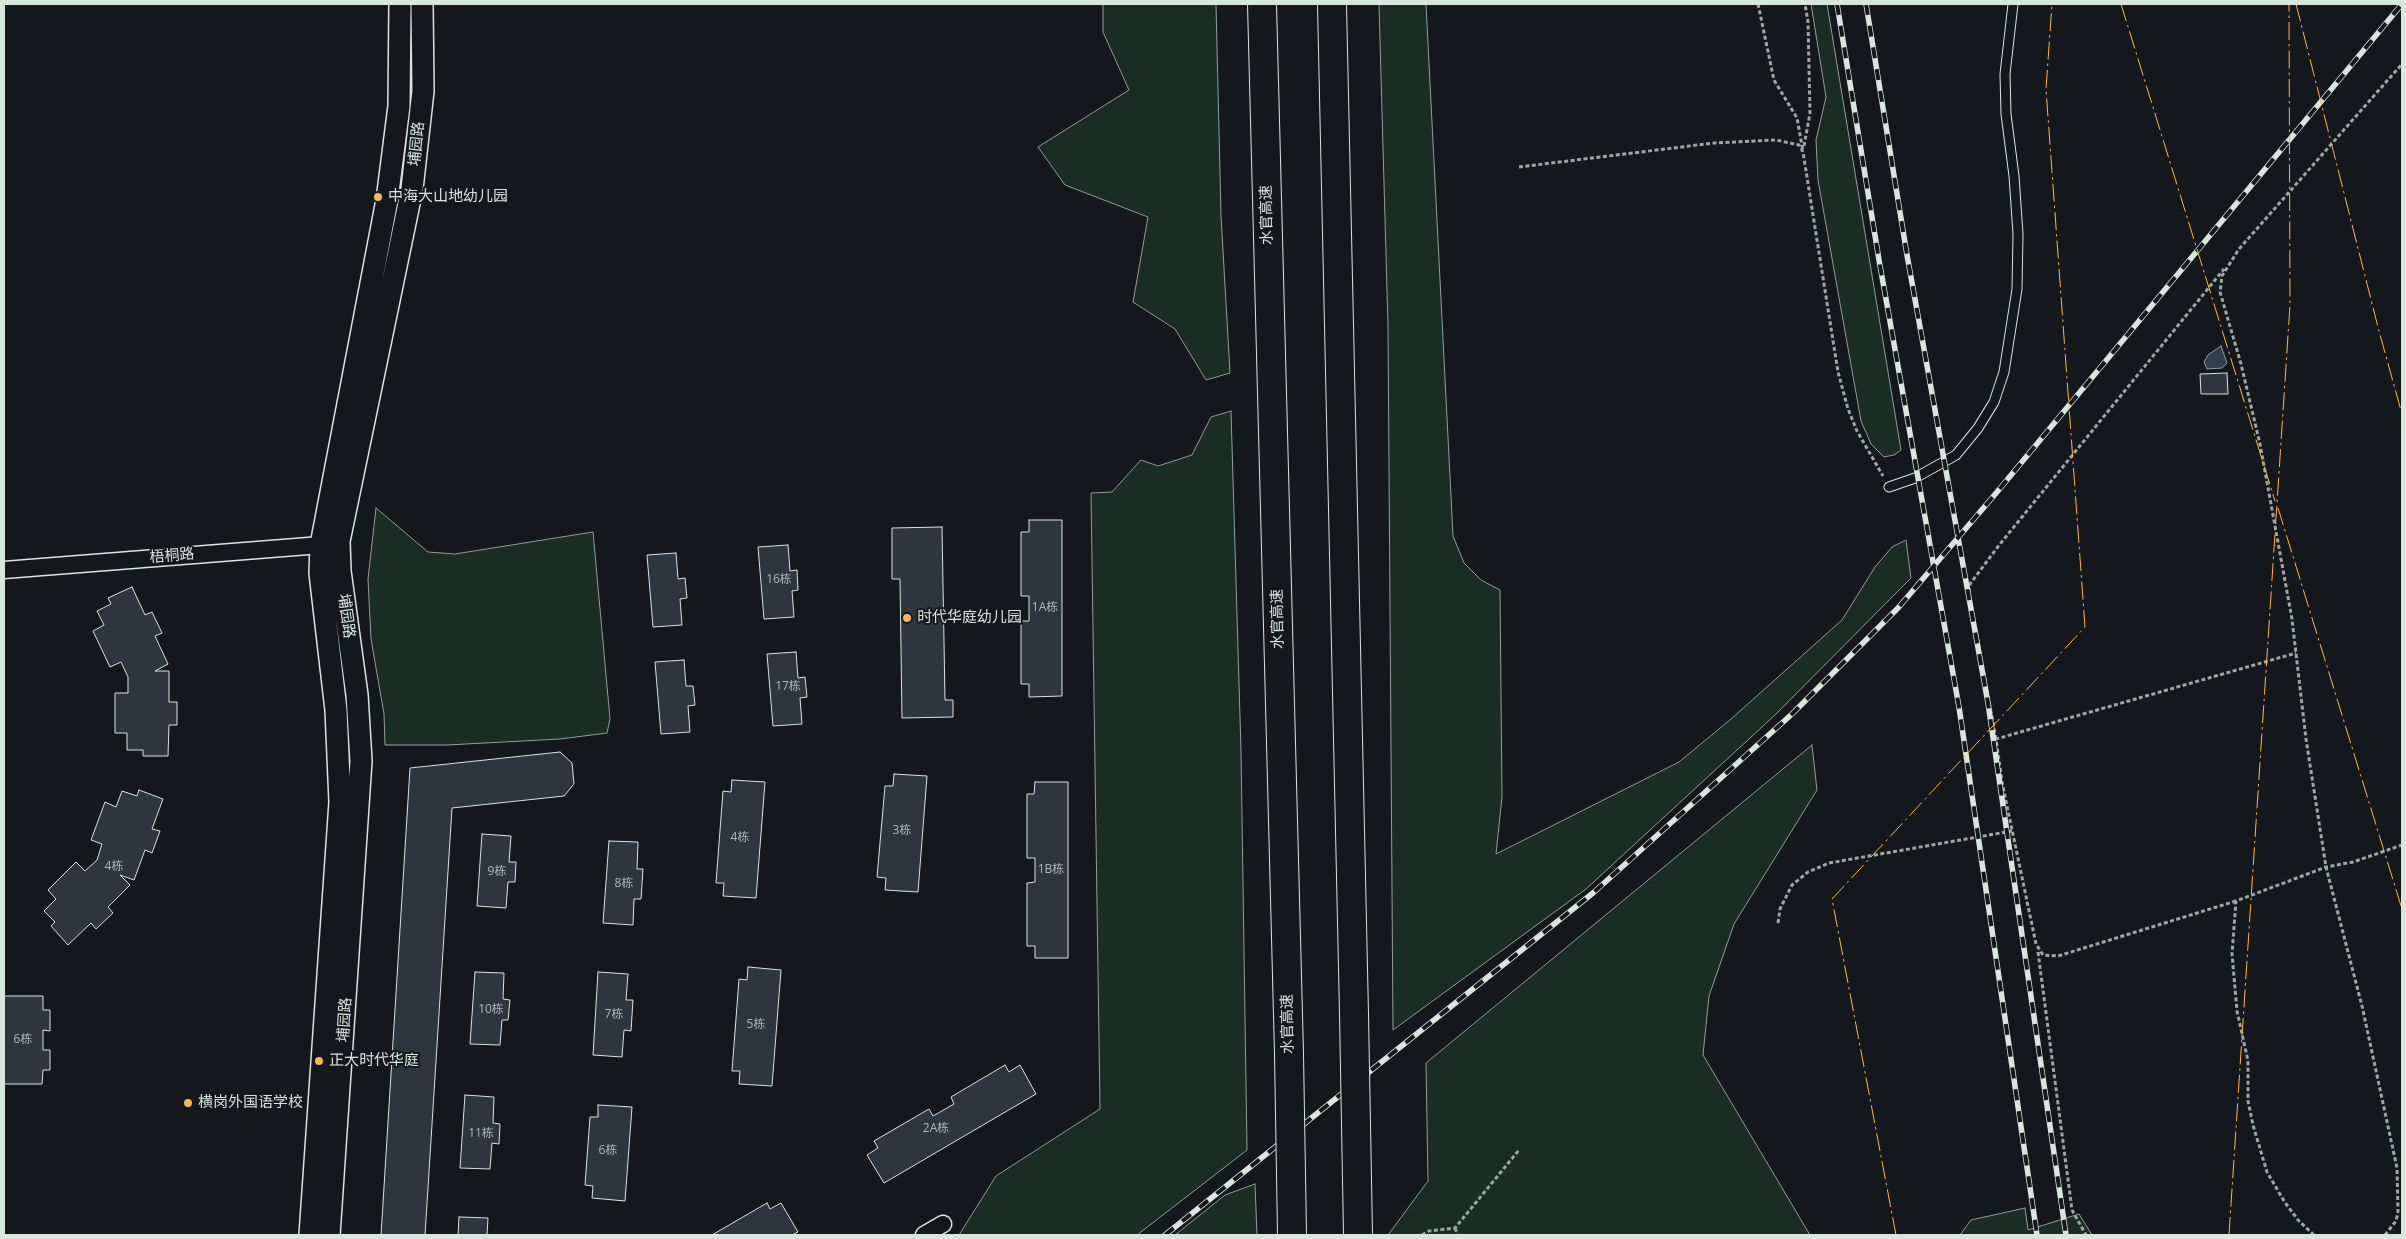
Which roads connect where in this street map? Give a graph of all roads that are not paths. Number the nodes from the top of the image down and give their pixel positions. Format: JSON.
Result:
{"nodes":[{"id":1,"x":400,"y":4,"type":"edge"},
{"id":2,"x":422,"y":4,"type":"edge"},
{"id":3,"x":1262,"y":4,"type":"edge"},
{"id":4,"x":1332,"y":4,"type":"edge"},
{"id":5,"x":2014,"y":4,"type":"edge"},
{"id":6,"x":1889,"y":487,"type":"road end"},
{"id":7,"x":330,"y":543,"type":"junction"},
{"id":8,"x":4,"y":570,"type":"edge"},
{"id":9,"x":939,"y":1230,"type":"edge"},
{"id":10,"x":310,"y":1235,"type":"edge"},
{"id":11,"x":329,"y":1235,"type":"edge"},
{"id":12,"x":924,"y":1235,"type":"edge"},
{"id":13,"x":1292,"y":1235,"type":"edge"},
{"id":14,"x":1358,"y":1235,"type":"edge"}],
"edges":[{"from":1,"to":7,"type":"street","name":"埔园路"},
{"from":2,"to":7,"type":"street","name":"埔园路"},
{"from":3,"to":13,"type":"highway","name":"水官高速","bridge":true},
{"from":4,"to":14,"type":"highway","bridge":true},
{"from":5,"to":6,"type":"lane"},
{"from":7,"to":8,"type":"street","name":"梧桐路"},
{"from":7,"to":10,"type":"street","name":"埔园路"},
{"from":7,"to":11,"type":"street","name":"埔园路"},
{"from":9,"to":12,"type":"street"}]}
